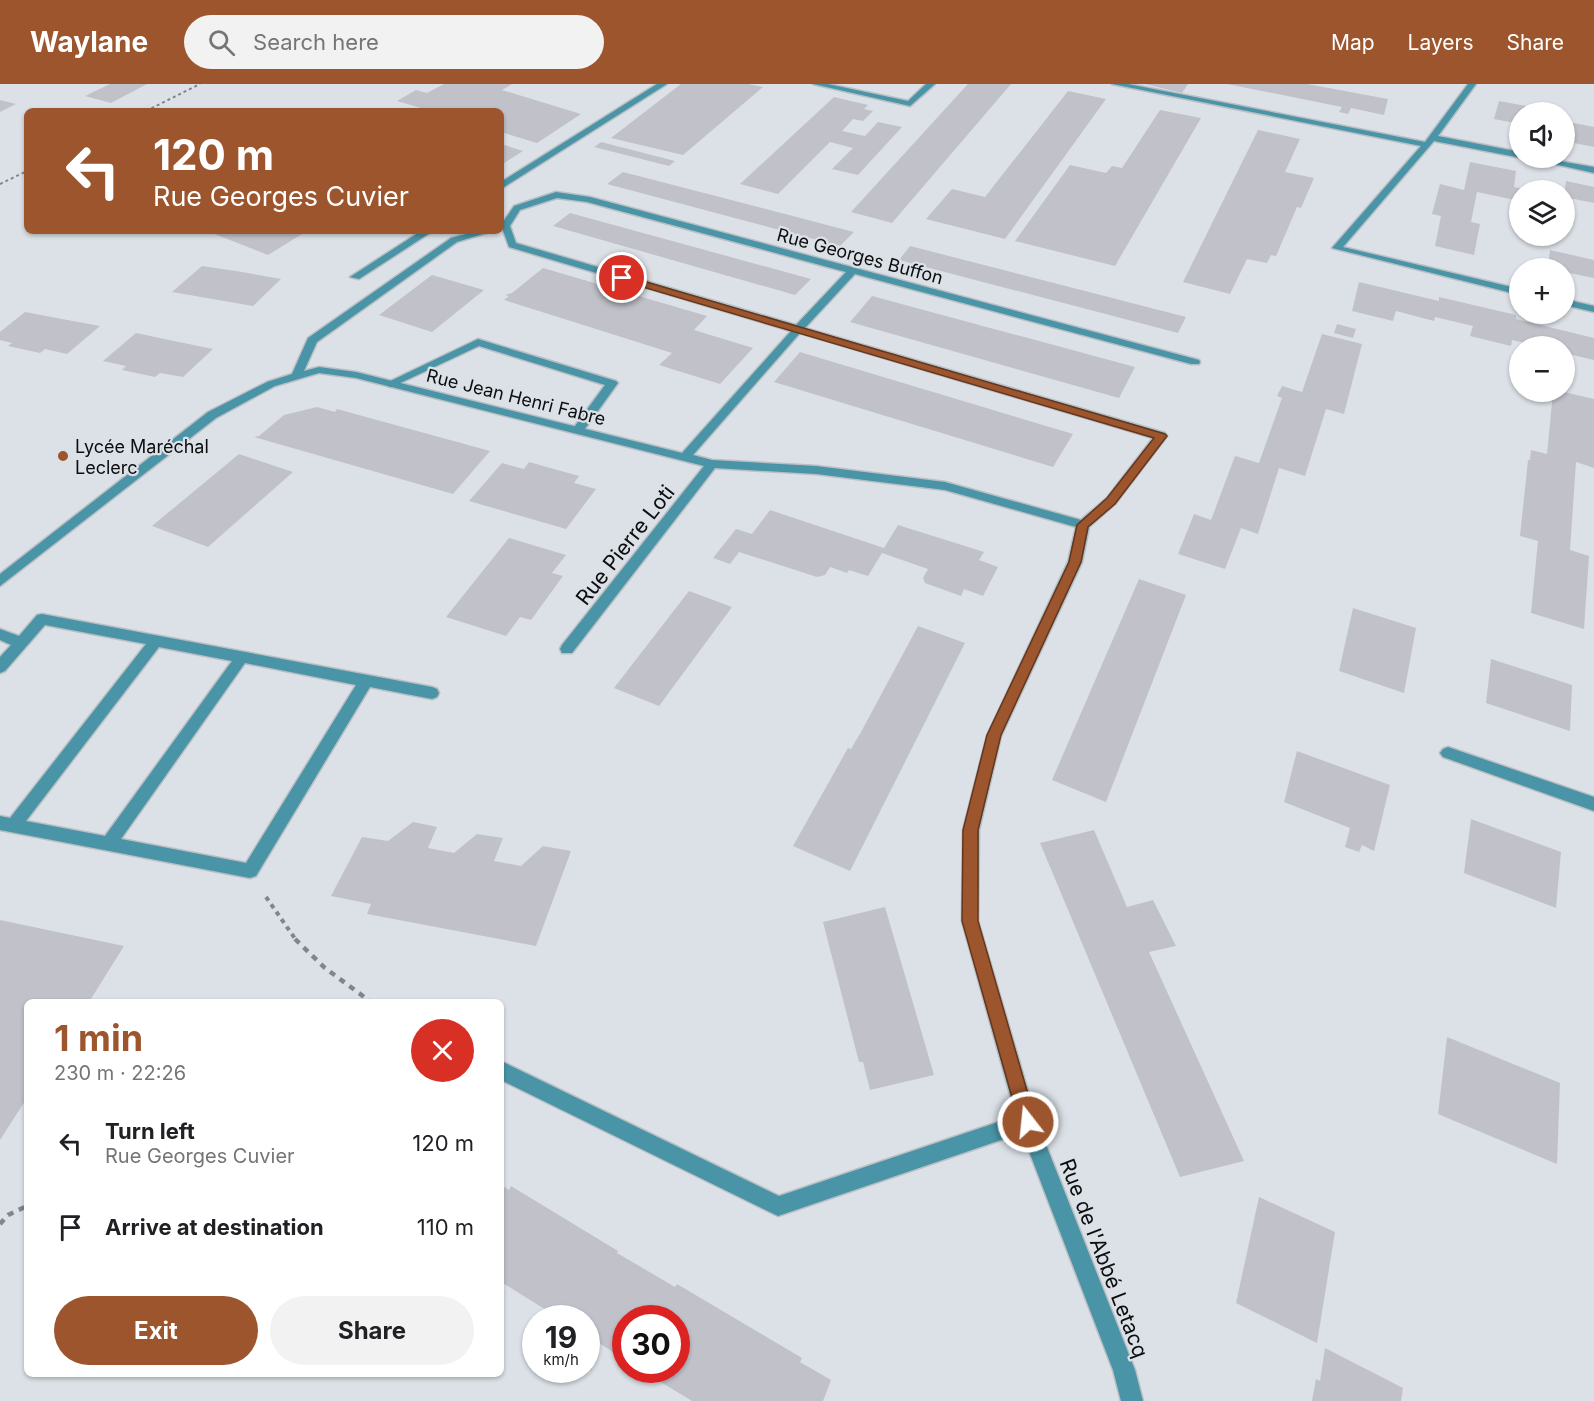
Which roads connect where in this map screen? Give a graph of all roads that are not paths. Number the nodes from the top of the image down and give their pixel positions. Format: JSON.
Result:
{"nodes":[{"id":1,"x":663,"y":84,"type":"edge"},
{"id":2,"x":817,"y":84,"type":"edge"},
{"id":3,"x":931,"y":84,"type":"edge"},
{"id":4,"x":1116,"y":84,"type":"edge"},
{"id":5,"x":1472,"y":84,"type":"edge"},
{"id":6,"x":1430,"y":142,"type":"junction"},
{"id":7,"x":1509,"y":153,"type":"edge"},
{"id":8,"x":1575,"y":166,"type":"edge"},
{"id":9,"x":1594,"y":170,"type":"edge"},
{"id":10,"x":504,"y":184,"type":"edge"},
{"id":11,"x":504,"y":226,"type":"edge"},
{"id":12,"x":504,"y":229,"type":"edge"},
{"id":13,"x":423,"y":234,"type":"edge"},
{"id":14,"x":477,"y":234,"type":"edge"},
{"id":15,"x":852,"y":271,"type":"junction"},
{"id":16,"x":355,"y":277,"type":"dead end"},
{"id":17,"x":1509,"y":289,"type":"edge"},
{"id":18,"x":1575,"y":305,"type":"edge"},
{"id":19,"x":1594,"y":309,"type":"edge"},
{"id":20,"x":799,"y":330,"type":"junction"},
{"id":21,"x":1195,"y":362,"type":"dead end"},
{"id":22,"x":296,"y":377,"type":"junction"},
{"id":23,"x":390,"y":384,"type":"junction"},
{"id":24,"x":578,"y":430,"type":"junction"},
{"id":25,"x":685,"y":457,"type":"junction"},
{"id":26,"x":712,"y":464,"type":"junction"},
{"id":27,"x":1083,"y":525,"type":"junction"},
{"id":28,"x":0,"y":581,"type":"edge"},
{"id":29,"x":0,"y":634,"type":"edge"},
{"id":30,"x":156,"y":641,"type":"junction"},
{"id":31,"x":21,"y":644,"type":"junction"},
{"id":32,"x":567,"y":649,"type":"dead end"},
{"id":33,"x":242,"y":657,"type":"junction"},
{"id":34,"x":0,"y":667,"type":"edge"},
{"id":35,"x":366,"y":681,"type":"junction"},
{"id":36,"x":432,"y":693,"type":"dead end"},
{"id":37,"x":1448,"y":753,"type":"dead end"},
{"id":38,"x":1594,"y":804,"type":"edge"},
{"id":39,"x":7,"y":824,"type":"edge"},
{"id":40,"x":110,"y":843,"type":"junction"},
{"id":41,"x":504,"y":1071,"type":"edge"},
{"id":42,"x":1028,"y":1122,"type":"junction"},
{"id":43,"x":1132,"y":1401,"type":"edge"}],
"edges":[{"from":1,"to":10,"type":"street"},
{"from":2,"to":3,"type":"street"},
{"from":4,"to":6,"type":"street"},
{"from":5,"to":6,"type":"street"},
{"from":6,"to":7,"type":"street"},
{"from":6,"to":17,"type":"street"},
{"from":8,"to":9,"type":"street"},
{"from":11,"to":15,"type":"street","name":"Rue Georges Buffon"},
{"from":12,"to":20,"type":"street"},
{"from":13,"to":16,"type":"street"},
{"from":14,"to":22,"type":"street"},
{"from":15,"to":20,"type":"street"},
{"from":15,"to":21,"type":"street","name":"Rue Georges Buffon"},
{"from":18,"to":19,"type":"street"},
{"from":20,"to":25,"type":"street"},
{"from":20,"to":27,"type":"street"},
{"from":22,"to":23,"type":"street","name":"Rue Jean Henri Fabre"},
{"from":22,"to":28,"type":"street","name":"Rue Jean Henri Fabre"},
{"from":23,"to":24,"type":"street","name":"Rue Jean Henri Fabre"},
{"from":23,"to":24,"type":"street"},
{"from":24,"to":25,"type":"street","name":"Rue Jean Henri Fabre"},
{"from":25,"to":26,"type":"street","name":"Rue Jean Henri Fabre"},
{"from":26,"to":27,"type":"street","name":"Rue Jean Henri Fabre"},
{"from":26,"to":32,"type":"street","name":"Rue Pierre Loti"},
{"from":27,"to":42,"type":"street","name":"Rue de l'Abbé Letacq"},
{"from":29,"to":31,"type":"street"},
{"from":30,"to":31,"type":"street"},
{"from":30,"to":33,"type":"street"},
{"from":30,"to":39,"type":"street"},
{"from":31,"to":34,"type":"street"},
{"from":33,"to":35,"type":"street"},
{"from":33,"to":40,"type":"street"},
{"from":35,"to":36,"type":"street"},
{"from":35,"to":40,"type":"street"},
{"from":37,"to":38,"type":"street"},
{"from":39,"to":40,"type":"street"},
{"from":41,"to":42,"type":"street"},
{"from":42,"to":43,"type":"street","name":"Rue de l'Abbé Letacq"}]}
